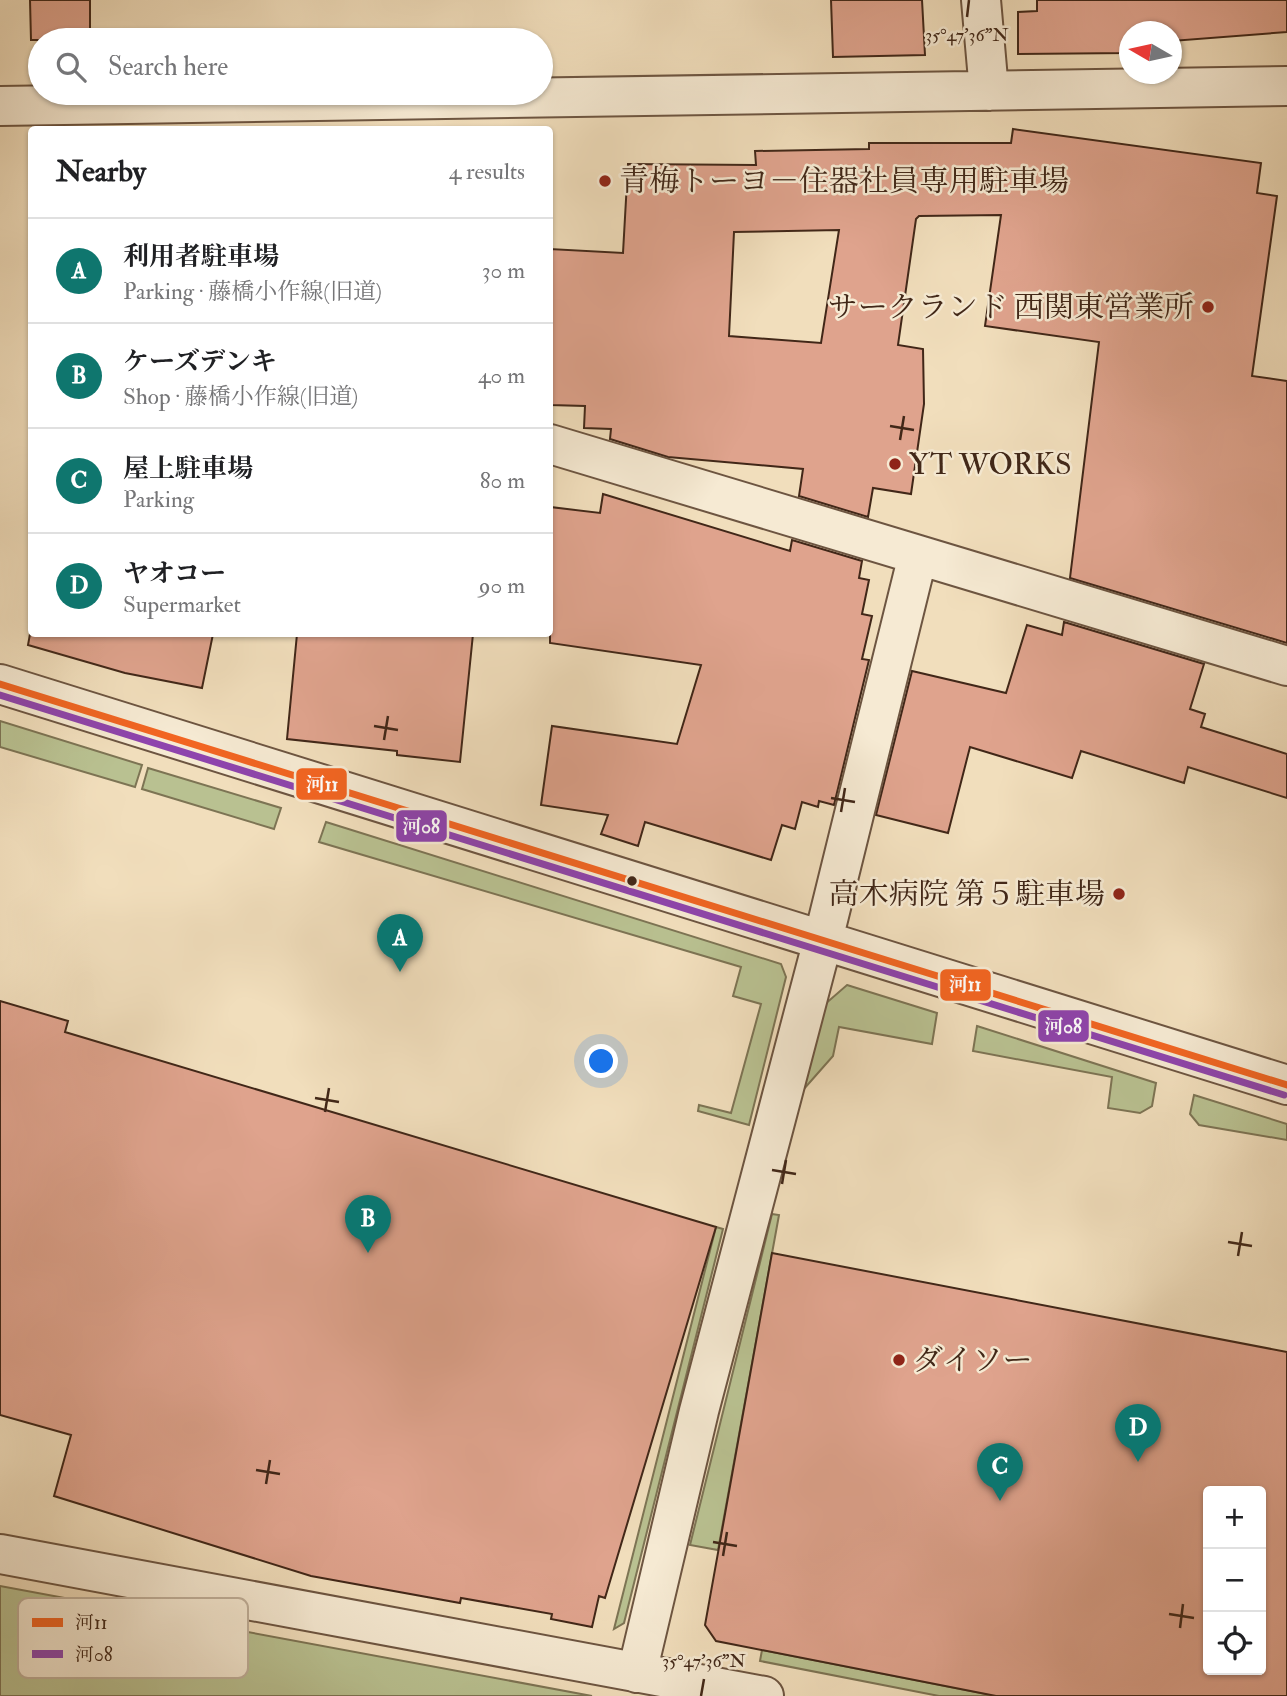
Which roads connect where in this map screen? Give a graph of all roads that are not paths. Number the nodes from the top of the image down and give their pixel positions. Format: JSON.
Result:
{"nodes":[{"id":1,"x":981,"y":0,"type":"edge"},
{"id":2,"x":1287,"y":86,"type":"edge"},
{"id":3,"x":989,"y":91,"type":"junction"},
{"id":4,"x":0,"y":106,"type":"edge"},
{"id":5,"x":485,"y":114,"type":"edge"},
{"id":6,"x":553,"y":445,"type":"edge"},
{"id":7,"x":918,"y":555,"type":"junction"},
{"id":8,"x":1287,"y":666,"type":"edge"},
{"id":9,"x":0,"y":684,"type":"edge"},
{"id":10,"x":823,"y":940,"type":"junction"},
{"id":11,"x":1287,"y":1086,"type":"edge"},
{"id":12,"x":0,"y":1554,"type":"edge"},
{"id":13,"x":236,"y":1598,"type":"edge"},
{"id":14,"x":248,"y":1600,"type":"edge"},
{"id":15,"x":637,"y":1673,"type":"junction"},
{"id":16,"x":764,"y":1696,"type":"edge"}],
"edges":[{"from":1,"to":3,"type":"street"},
{"from":2,"to":3,"type":"street"},
{"from":3,"to":5,"type":"street"},
{"from":4,"to":5,"type":"street"},
{"from":6,"to":7,"type":"street"},
{"from":7,"to":8,"type":"street"},
{"from":7,"to":10,"type":"street"},
{"from":9,"to":10,"type":"street"},
{"from":10,"to":11,"type":"street"},
{"from":10,"to":15,"type":"street"},
{"from":12,"to":13,"type":"street"},
{"from":14,"to":15,"type":"street"},
{"from":15,"to":16,"type":"street"}]}
